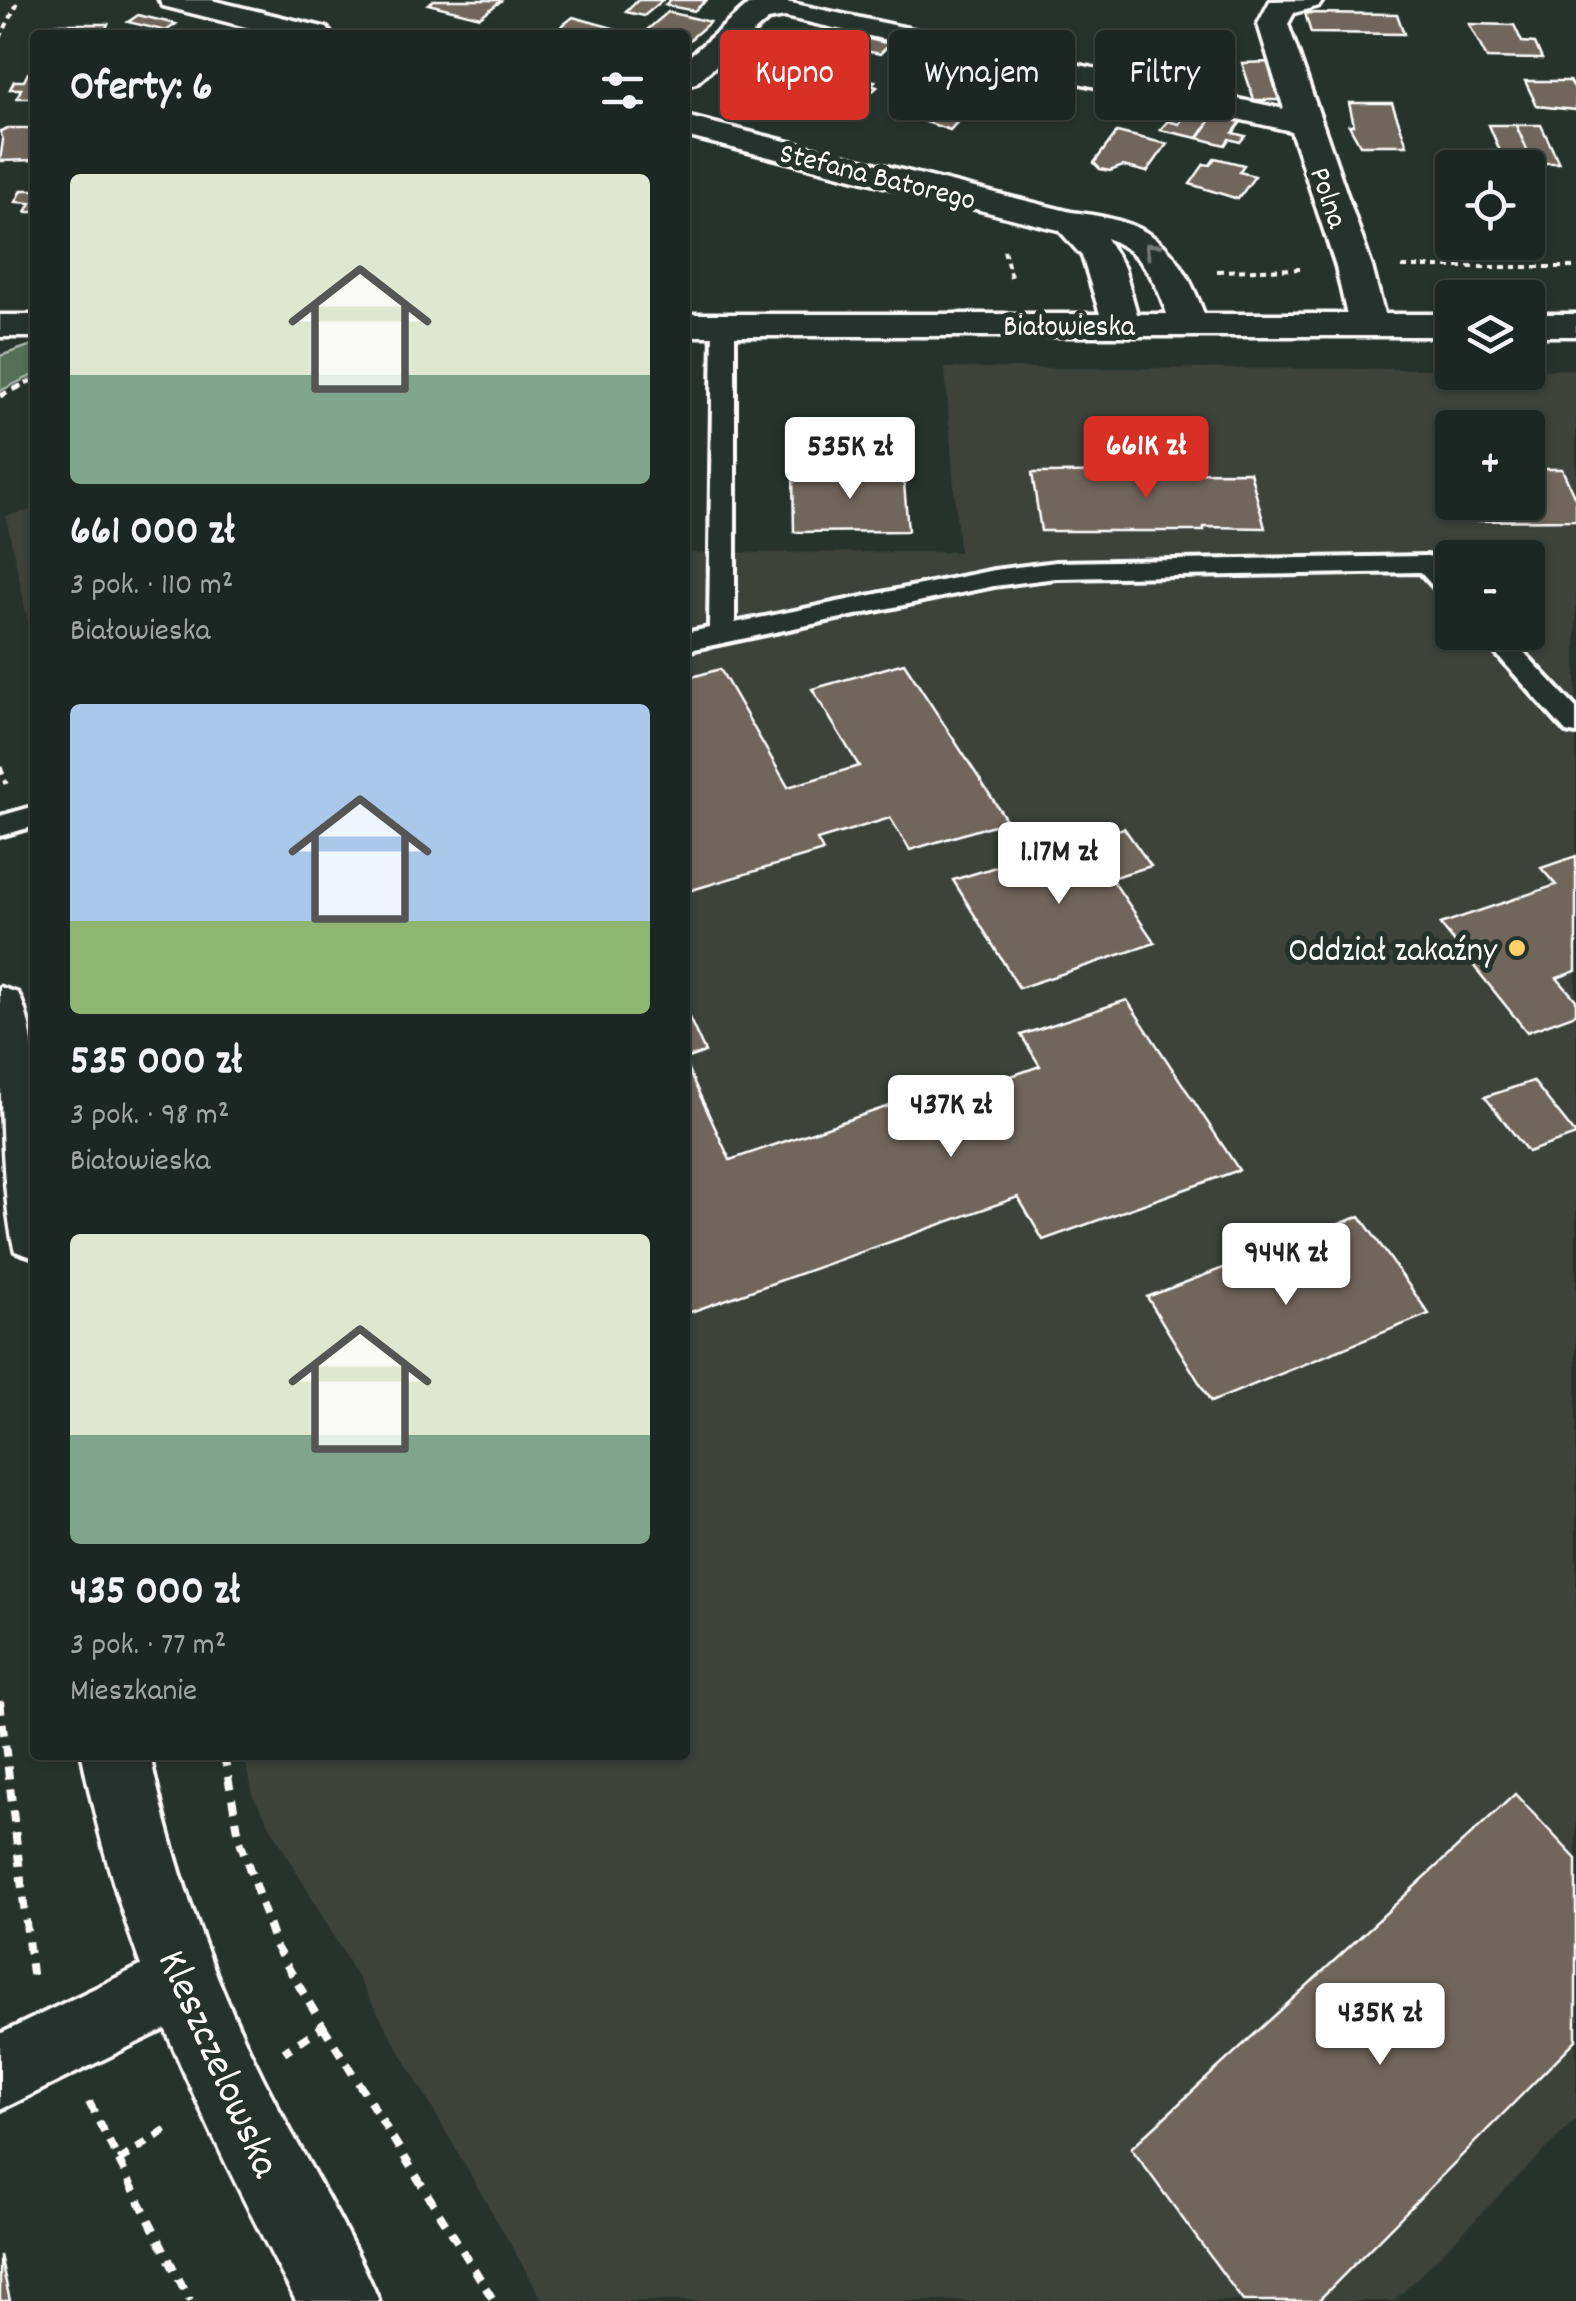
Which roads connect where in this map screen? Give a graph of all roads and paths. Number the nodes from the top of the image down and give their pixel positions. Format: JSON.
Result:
{"nodes":[{"id":1,"x":20,"y":0,"type":"edge"},
{"id":2,"x":174,"y":0,"type":"edge"},
{"id":3,"x":1308,"y":0,"type":"edge"},
{"id":4,"x":296,"y":30,"type":"edge"},
{"id":5,"x":0,"y":38,"type":"edge"},
{"id":6,"x":690,"y":72,"type":"edge"},
{"id":7,"x":1305,"y":124,"type":"junction"},
{"id":8,"x":690,"y":127,"type":"edge"},
{"id":9,"x":1070,"y":223,"type":"junction"},
{"id":10,"x":724,"y":325,"type":"junction"},
{"id":11,"x":1120,"y":325,"type":"junction"},
{"id":12,"x":1190,"y":325,"type":"junction"},
{"id":13,"x":1368,"y":325,"type":"junction"},
{"id":14,"x":1435,"y":325,"type":"edge"},
{"id":15,"x":1545,"y":325,"type":"edge"},
{"id":16,"x":1576,"y":325,"type":"edge"},
{"id":17,"x":690,"y":326,"type":"edge"},
{"id":18,"x":30,"y":381,"type":"edge"},
{"id":19,"x":0,"y":396,"type":"edge"},
{"id":20,"x":1435,"y":573,"type":"edge"},
{"id":21,"x":722,"y":632,"type":"junction"},
{"id":22,"x":690,"y":641,"type":"edge"},
{"id":23,"x":1507,"y":650,"type":"edge"},
{"id":24,"x":1576,"y":725,"type":"edge"},
{"id":25,"x":30,"y":817,"type":"edge"},
{"id":26,"x":0,"y":826,"type":"edge"},
{"id":27,"x":0,"y":1008,"type":"edge"},
{"id":28,"x":30,"y":1202,"type":"edge"},
{"id":29,"x":117,"y":1760,"type":"edge"},
{"id":30,"x":178,"y":1984,"type":"junction"},
{"id":31,"x":323,"y":2026,"type":"dead end"},
{"id":32,"x":0,"y":2073,"type":"edge"},
{"id":33,"x":339,"y":2301,"type":"edge"},
{"id":34,"x":494,"y":2301,"type":"edge"}],
"edges":[{"from":1,"to":5,"type":"path"},
{"from":2,"to":4,"type":"street"},
{"from":3,"to":7,"type":"street"},
{"from":6,"to":7,"type":"street","name":"Polna"},
{"from":7,"to":13,"type":"street","name":"Polna"},
{"from":8,"to":9,"type":"street","name":"Stefana Batorego"},
{"from":9,"to":11,"type":"street"},
{"from":12,"to":9,"type":"street","name":"Stefana Batorego","one_way":true},
{"from":10,"to":11,"type":"street","name":"Białowieska"},
{"from":10,"to":17,"type":"street","name":"Białowieska"},
{"from":10,"to":21,"type":"lane"},
{"from":11,"to":12,"type":"street","name":"Białowieska"},
{"from":12,"to":13,"type":"street","name":"Białowieska"},
{"from":13,"to":14,"type":"street","name":"Białowieska"},
{"from":15,"to":16,"type":"street"},
{"from":18,"to":19,"type":"path"},
{"from":20,"to":21,"type":"lane"},
{"from":21,"to":22,"type":"lane"},
{"from":23,"to":24,"type":"lane"},
{"from":25,"to":26,"type":"lane"},
{"from":27,"to":28,"type":"street"},
{"from":29,"to":30,"type":"street","name":"Kleszczelowska"},
{"from":30,"to":32,"type":"street"},
{"from":30,"to":33,"type":"street","name":"Kleszczelowska"},
{"from":31,"to":34,"type":"path"}]}
